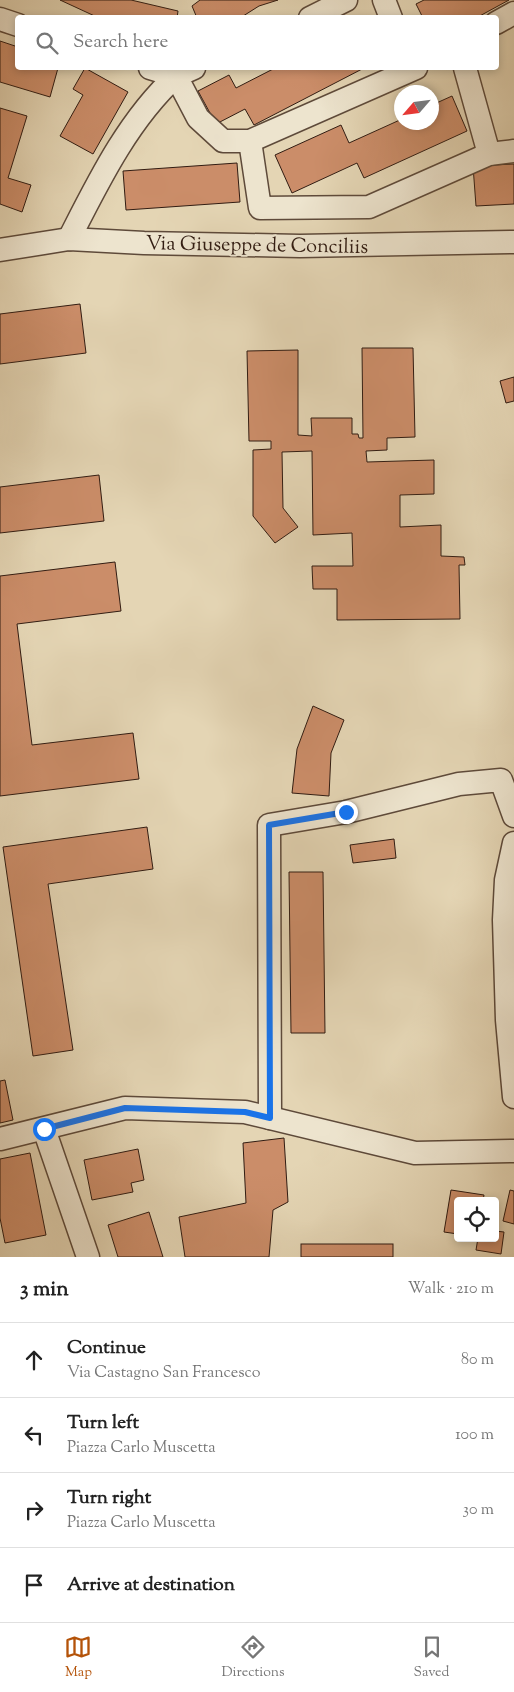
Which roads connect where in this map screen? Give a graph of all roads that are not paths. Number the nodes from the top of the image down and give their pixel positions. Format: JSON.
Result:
{"nodes":[{"id":1,"x":346,"y":0,"type":"edge"},
{"id":2,"x":384,"y":0,"type":"edge"},
{"id":3,"x":514,"y":13,"type":"edge"},
{"id":4,"x":316,"y":15,"type":"edge"},
{"id":5,"x":391,"y":15,"type":"edge"},
{"id":6,"x":0,"y":19,"type":"edge"},
{"id":7,"x":499,"y":21,"type":"edge"},
{"id":8,"x":15,"y":24,"type":"edge"},
{"id":9,"x":168,"y":70,"type":"edge"},
{"id":10,"x":410,"y":70,"type":"edge"},
{"id":11,"x":466,"y":70,"type":"edge"},
{"id":12,"x":185,"y":72,"type":"edge"},
{"id":13,"x":250,"y":141,"type":"junction"},
{"id":14,"x":514,"y":151,"type":"edge"},
{"id":15,"x":489,"y":154,"type":"junction"},
{"id":16,"x":69,"y":239,"type":"junction"},
{"id":17,"x":514,"y":242,"type":"edge"},
{"id":18,"x":0,"y":250,"type":"edge"},
{"id":19,"x":514,"y":816,"type":"edge"},
{"id":20,"x":514,"y":843,"type":"edge"},
{"id":21,"x":514,"y":1097,"type":"edge"},
{"id":22,"x":270,"y":1118,"type":"junction"},
{"id":23,"x":44,"y":1129,"type":"junction"},
{"id":24,"x":0,"y":1139,"type":"edge"},
{"id":25,"x":514,"y":1151,"type":"edge"},
{"id":26,"x":88,"y":1257,"type":"edge"}],
"edges":[{"from":1,"to":4,"type":"street"},
{"from":2,"to":5,"type":"street"},
{"from":3,"to":7,"type":"street"},
{"from":6,"to":8,"type":"street"},
{"from":9,"to":12,"type":"street"},
{"from":10,"to":13,"type":"street"},
{"from":11,"to":15,"type":"street"},
{"from":12,"to":13,"type":"street"},
{"from":12,"to":16,"type":"street"},
{"from":13,"to":15,"type":"street"},
{"from":14,"to":15,"type":"street"},
{"from":16,"to":17,"type":"street","name":"Via Giuseppe de Conciliis"},
{"from":16,"to":18,"type":"street","name":"Via Giuseppe de Conciliis"},
{"from":19,"to":22,"type":"street"},
{"from":20,"to":21,"type":"street"},
{"from":22,"to":23,"type":"street"},
{"from":22,"to":25,"type":"street"},
{"from":23,"to":24,"type":"street"},
{"from":23,"to":26,"type":"street"}]}
